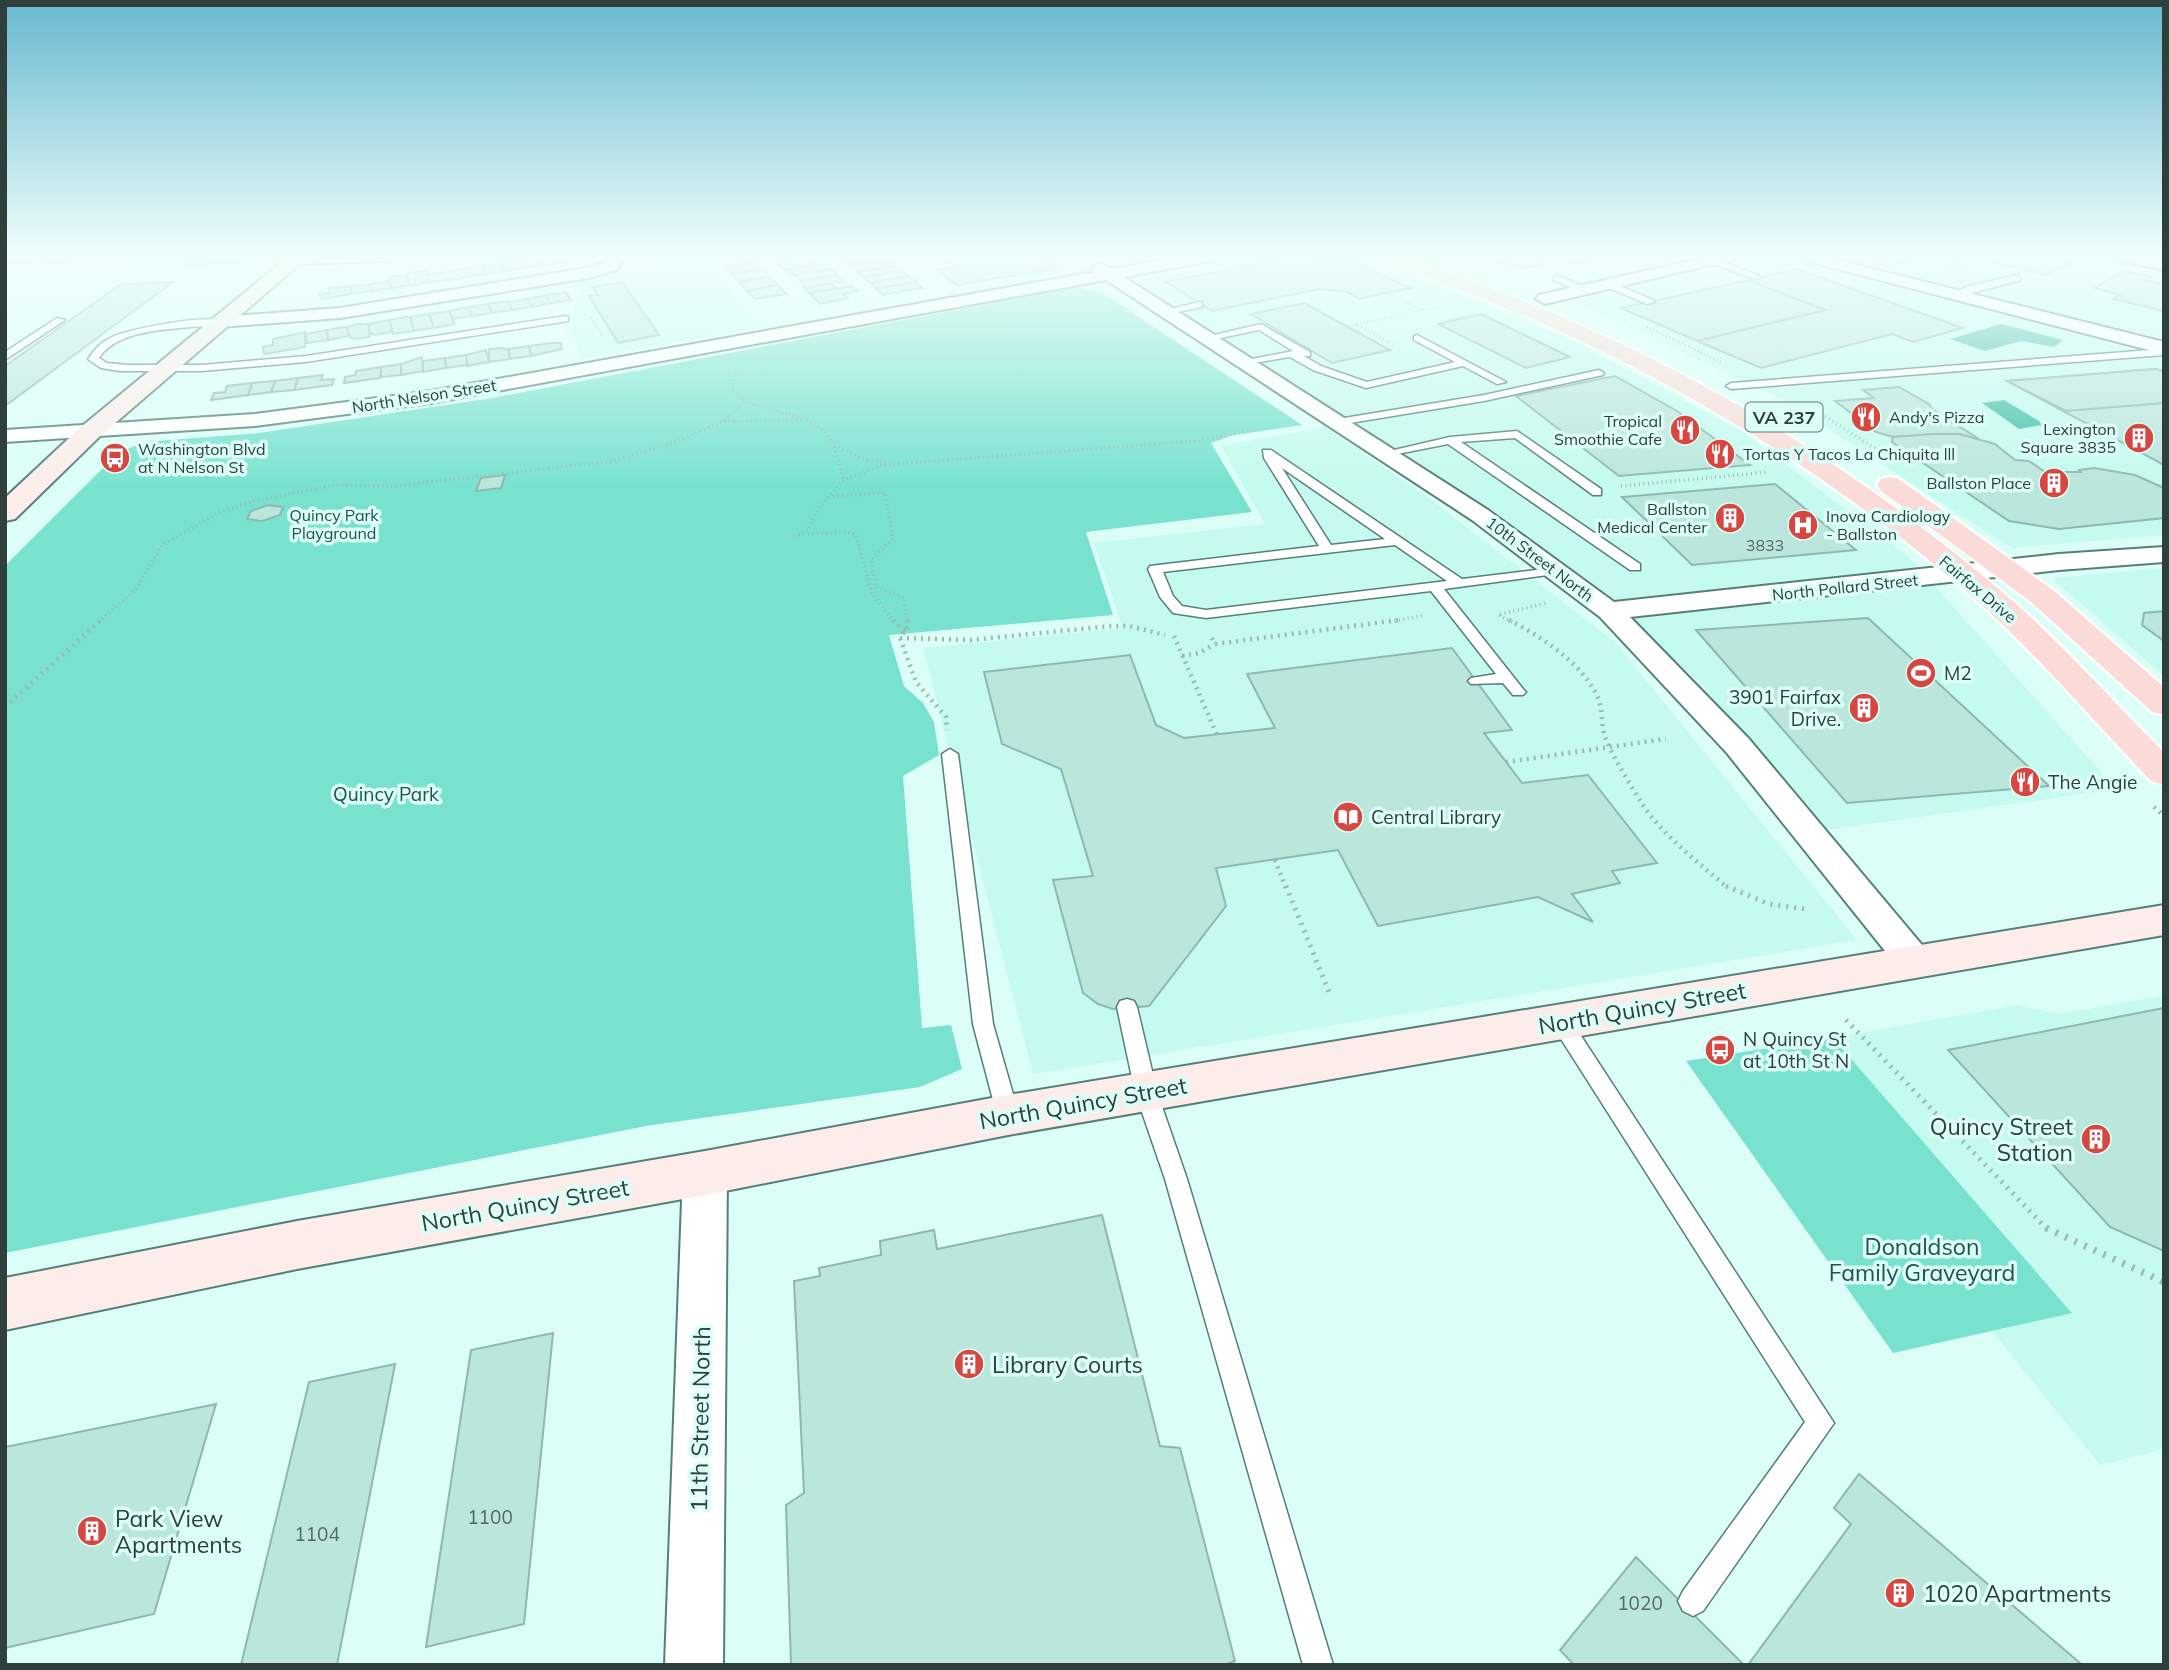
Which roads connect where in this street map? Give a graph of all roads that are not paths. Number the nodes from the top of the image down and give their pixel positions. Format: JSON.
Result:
{"nodes":[{"id":1,"x":39,"y":334,"type":"edge"},
{"id":2,"x":130,"y":334,"type":"edge"},
{"id":3,"x":205,"y":334,"type":"edge"},
{"id":4,"x":469,"y":334,"type":"edge"},
{"id":5,"x":772,"y":334,"type":"edge"},
{"id":6,"x":1199,"y":334,"type":"edge"},
{"id":7,"x":1226,"y":334,"type":"edge"},
{"id":8,"x":1271,"y":334,"type":"edge"},
{"id":9,"x":1599,"y":334,"type":"edge"},
{"id":10,"x":1625,"y":334,"type":"edge"},
{"id":11,"x":2110,"y":334,"type":"edge"},
{"id":12,"x":1206,"y":338,"type":"junction"},
{"id":13,"x":1417,"y":338,"type":"dead end"},
{"id":14,"x":2164,"y":350,"type":"edge"},
{"id":15,"x":1297,"y":353,"type":"junction"},
{"id":16,"x":5,"y":356,"type":"edge"},
{"id":17,"x":1245,"y":363,"type":"junction"},
{"id":18,"x":1464,"y":363,"type":"junction"},
{"id":19,"x":165,"y":368,"type":"junction"},
{"id":20,"x":1963,"y":368,"type":"junction"},
{"id":21,"x":1599,"y":373,"type":"dead end"},
{"id":22,"x":1983,"y":380,"type":"dead end"},
{"id":23,"x":1501,"y":382,"type":"dead end"},
{"id":24,"x":1731,"y":386,"type":"junction"},
{"id":25,"x":1338,"y":422,"type":"junction"},
{"id":26,"x":90,"y":432,"type":"junction"},
{"id":27,"x":5,"y":436,"type":"edge"},
{"id":28,"x":1826,"y":443,"type":"dead end"},
{"id":29,"x":1456,"y":444,"type":"junction"},
{"id":30,"x":1394,"y":457,"type":"junction"},
{"id":31,"x":1873,"y":473,"type":"dead end"},
{"id":32,"x":1594,"y":490,"type":"road end"},
{"id":33,"x":5,"y":513,"type":"edge"},
{"id":34,"x":1397,"y":541,"type":"junction"},
{"id":35,"x":1328,"y":549,"type":"junction"},
{"id":36,"x":2164,"y":554,"type":"edge"},
{"id":37,"x":1635,"y":567,"type":"dead end"},
{"id":38,"x":2004,"y":567,"type":"junction"},
{"id":39,"x":1555,"y":569,"type":"junction"},
{"id":40,"x":1961,"y":573,"type":"junction"},
{"id":41,"x":1458,"y":582,"type":"junction"},
{"id":42,"x":1434,"y":585,"type":"junction"},
{"id":43,"x":1609,"y":611,"type":"junction"},
{"id":44,"x":1507,"y":678,"type":"junction"},
{"id":45,"x":1476,"y":681,"type":"dead end"},
{"id":46,"x":1518,"y":692,"type":"dead end"},
{"id":47,"x":2164,"y":705,"type":"edge"},
{"id":48,"x":950,"y":754,"type":"road end"},
{"id":49,"x":2164,"y":772,"type":"edge"},
{"id":50,"x":2164,"y":920,"type":"edge"},
{"id":51,"x":1914,"y":961,"type":"junction"},
{"id":52,"x":1127,"y":1007,"type":"dead end"},
{"id":53,"x":1561,"y":1022,"type":"junction"},
{"id":54,"x":1146,"y":1091,"type":"junction"},
{"id":55,"x":1008,"y":1115,"type":"junction"},
{"id":56,"x":705,"y":1173,"type":"junction"},
{"id":57,"x":5,"y":1304,"type":"edge"},
{"id":58,"x":1693,"y":1601,"type":"dead end"},
{"id":59,"x":694,"y":1665,"type":"edge"},
{"id":60,"x":1318,"y":1665,"type":"edge"}],
"edges":[{"from":1,"to":16,"type":"lane"},
{"from":2,"to":19,"type":"lane"},
{"from":3,"to":19,"type":"main road"},
{"from":4,"to":19,"type":"lane"},
{"from":5,"to":26,"type":"street","name":"North Nelson Street"},
{"from":6,"to":12,"type":"street","name":"10th Street North"},
{"from":7,"to":12,"type":"lane"},
{"from":8,"to":15,"type":"lane"},
{"from":9,"to":40,"type":"main road","name":"Fairfax Drive","number":"VA 237"},
{"from":10,"to":24,"type":"main road","name":"Fairfax Drive","number":"VA 237"},
{"from":11,"to":14,"type":"street"},
{"from":12,"to":17,"type":"street","name":"10th Street North"},
{"from":13,"to":18,"type":"lane"},
{"from":14,"to":20,"type":"lane"},
{"from":15,"to":17,"type":"lane"},
{"from":15,"to":18,"type":"lane"},
{"from":17,"to":25,"type":"street","name":"10th Street North"},
{"from":18,"to":23,"type":"lane"},
{"from":19,"to":26,"type":"main road"},
{"from":20,"to":22,"type":"lane"},
{"from":20,"to":24,"type":"lane"},
{"from":21,"to":25,"type":"lane"},
{"from":24,"to":28,"type":"main road","name":"Fairfax Drive","number":"VA 237"},
{"from":25,"to":30,"type":"street","name":"10th Street North"},
{"from":26,"to":27,"type":"street","name":"North Nelson Street"},
{"from":26,"to":33,"type":"main road"},
{"from":29,"to":30,"type":"lane"},
{"from":29,"to":32,"type":"lane"},
{"from":29,"to":37,"type":"lane"},
{"from":30,"to":39,"type":"street","name":"10th Street North"},
{"from":31,"to":38,"type":"main road","name":"Fairfax Drive"},
{"from":34,"to":35,"type":"lane"},
{"from":34,"to":35,"type":"lane"},
{"from":34,"to":41,"type":"lane"},
{"from":35,"to":42,"type":"lane"},
{"from":36,"to":38,"type":"street","name":"North Pollard Street"},
{"from":38,"to":40,"type":"street","name":"North Pollard Street"},
{"from":38,"to":47,"type":"main road","name":"Fairfax Drive"},
{"from":39,"to":41,"type":"lane"},
{"from":39,"to":43,"type":"street","name":"10th Street North"},
{"from":40,"to":43,"type":"street","name":"North Pollard Street"},
{"from":40,"to":49,"type":"main road","name":"Fairfax Drive","number":"VA 237"},
{"from":41,"to":42,"type":"lane"},
{"from":42,"to":44,"type":"lane"},
{"from":43,"to":51,"type":"street","name":"10th Street North"},
{"from":44,"to":45,"type":"lane"},
{"from":44,"to":46,"type":"lane"},
{"from":48,"to":55,"type":"lane"},
{"from":50,"to":51,"type":"main road","name":"North Quincy Street"},
{"from":51,"to":53,"type":"main road","name":"North Quincy Street"},
{"from":52,"to":54,"type":"lane"},
{"from":53,"to":54,"type":"main road","name":"North Quincy Street"},
{"from":53,"to":58,"type":"lane"},
{"from":54,"to":55,"type":"main road","name":"North Quincy Street"},
{"from":54,"to":60,"type":"lane"},
{"from":55,"to":56,"type":"main road","name":"North Quincy Street"},
{"from":56,"to":57,"type":"main road","name":"North Quincy Street"},
{"from":56,"to":59,"type":"street","name":"11th Street North"}]}
